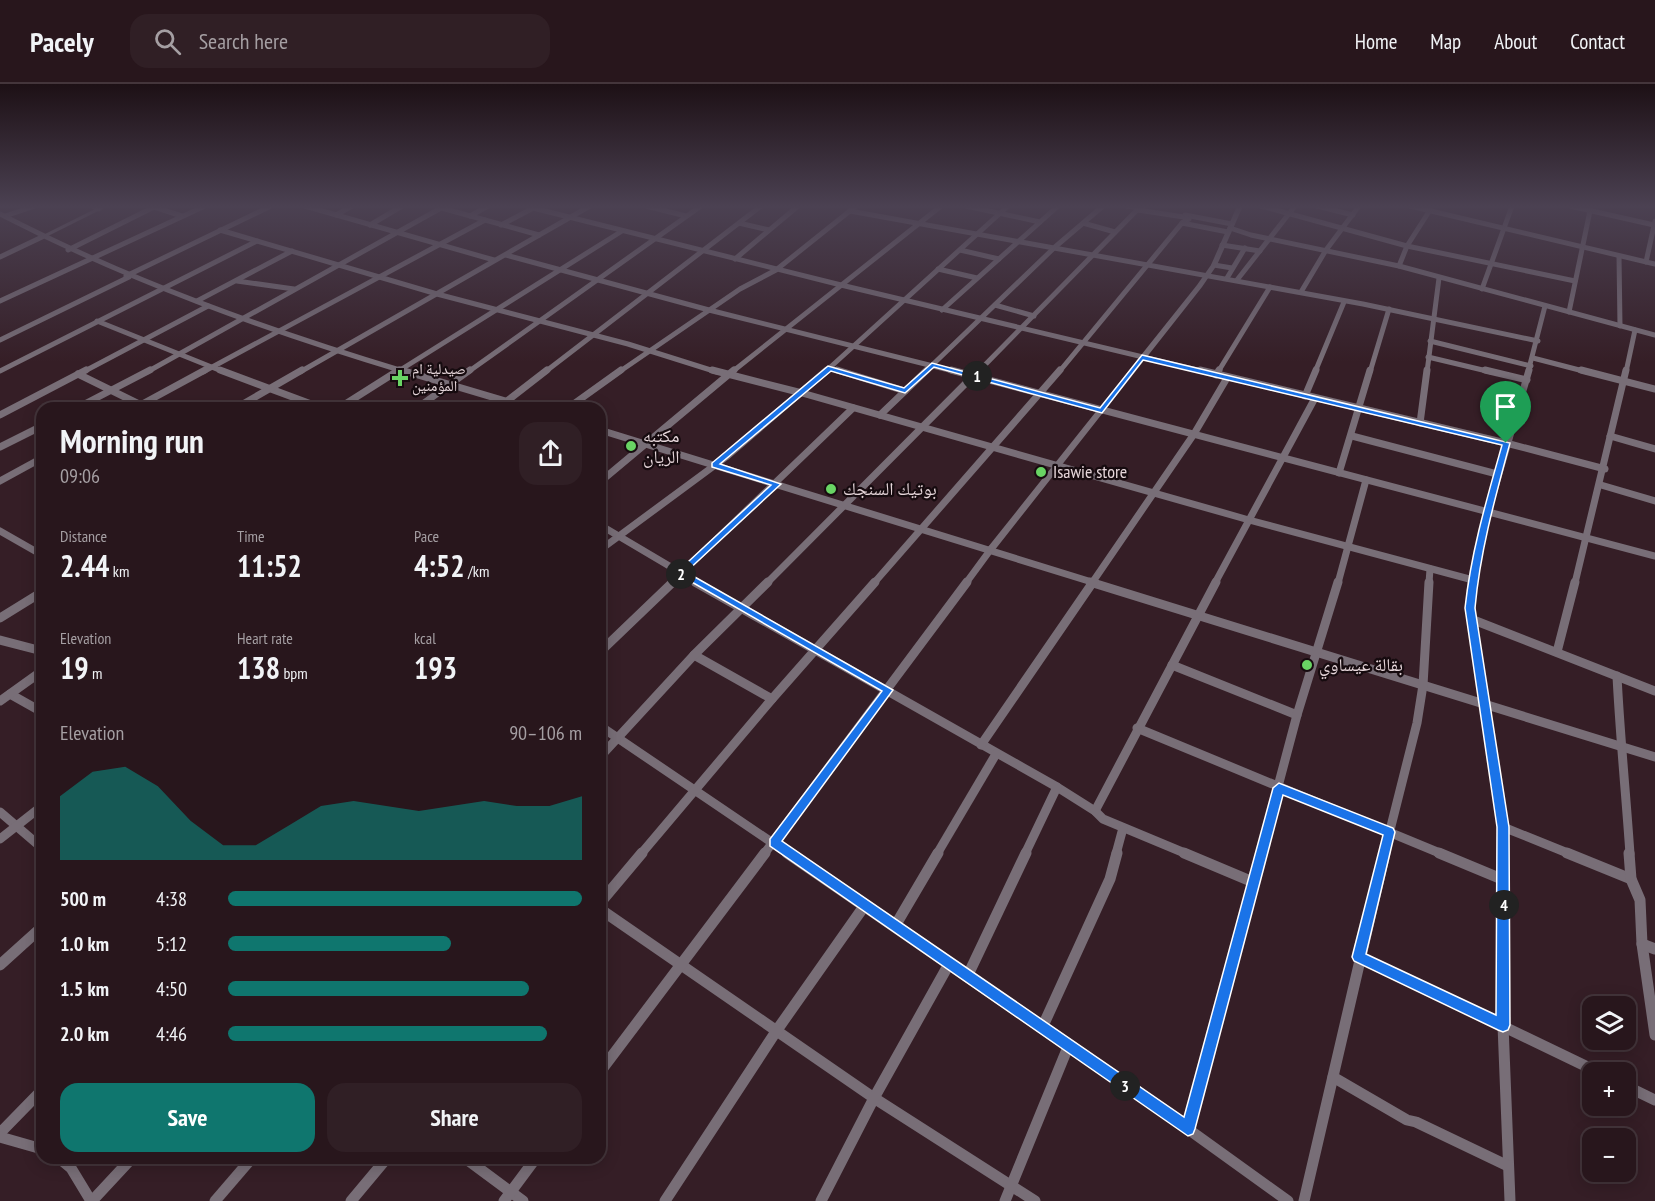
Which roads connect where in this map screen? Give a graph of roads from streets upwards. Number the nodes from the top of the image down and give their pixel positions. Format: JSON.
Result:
{"nodes":[{"id":1,"x":87,"y":258,"type":"edge"},
{"id":2,"x":95,"y":258,"type":"edge"},
{"id":3,"x":163,"y":258,"type":"edge"},
{"id":4,"x":223,"y":258,"type":"edge"},
{"id":5,"x":279,"y":258,"type":"edge"},
{"id":6,"x":316,"y":258,"type":"edge"},
{"id":7,"x":351,"y":258,"type":"edge"},
{"id":8,"x":416,"y":258,"type":"edge"},
{"id":9,"x":487,"y":258,"type":"edge"},
{"id":10,"x":498,"y":258,"type":"edge"},
{"id":11,"x":517,"y":258,"type":"edge"},
{"id":12,"x":579,"y":258,"type":"edge"},
{"id":13,"x":627,"y":258,"type":"edge"},
{"id":14,"x":695,"y":258,"type":"edge"},
{"id":15,"x":732,"y":258,"type":"edge"},
{"id":16,"x":791,"y":258,"type":"edge"},
{"id":17,"x":875,"y":258,"type":"edge"},
{"id":18,"x":951,"y":258,"type":"edge"},
{"id":19,"x":995,"y":258,"type":"edge"},
{"id":20,"x":1044,"y":258,"type":"edge"},
{"id":21,"x":1089,"y":258,"type":"edge"},
{"id":22,"x":1116,"y":258,"type":"edge"},
{"id":23,"x":1154,"y":258,"type":"edge"},
{"id":24,"x":1217,"y":258,"type":"edge"},
{"id":25,"x":1238,"y":258,"type":"edge"},
{"id":26,"x":1254,"y":258,"type":"edge"},
{"id":27,"x":1321,"y":258,"type":"edge"},
{"id":28,"x":1363,"y":258,"type":"edge"},
{"id":29,"x":1402,"y":258,"type":"edge"},
{"id":30,"x":1467,"y":258,"type":"edge"},
{"id":31,"x":1493,"y":258,"type":"edge"},
{"id":32,"x":1579,"y":258,"type":"edge"},
{"id":33,"x":1619,"y":258,"type":"edge"},
{"id":34,"x":1629,"y":258,"type":"edge"},
{"id":35,"x":1647,"y":258,"type":"edge"},
{"id":36,"x":735,"y":259,"type":"joint"},
{"id":37,"x":999,"y":259,"type":"joint"},
{"id":38,"x":91,"y":260,"type":"junction"},
{"id":39,"x":494,"y":260,"type":"junction"},
{"id":40,"x":1646,"y":262,"type":"junction"},
{"id":41,"x":1491,"y":263,"type":"junction"},
{"id":42,"x":1149,"y":264,"type":"junction"},
{"id":43,"x":1655,"y":264,"type":"edge"},
{"id":44,"x":339,"y":265,"type":"junction"},
{"id":45,"x":1214,"y":265,"type":"junction"},
{"id":46,"x":1399,"y":266,"type":"junction"},
{"id":47,"x":1232,"y":268,"type":"junction"},
{"id":48,"x":939,"y":269,"type":"junction"},
{"id":49,"x":560,"y":270,"type":"junction"},
{"id":50,"x":776,"y":270,"type":"junction"},
{"id":51,"x":1206,"y":275,"type":"junction"},
{"id":52,"x":128,"y":276,"type":"junction"},
{"id":53,"x":382,"y":277,"type":"junction"},
{"id":54,"x":977,"y":278,"type":"junction"},
{"id":55,"x":1227,"y":278,"type":"junction"},
{"id":56,"x":1439,"y":278,"type":"junction"},
{"id":57,"x":596,"y":280,"type":"junction"},
{"id":58,"x":1237,"y":280,"type":"junction"},
{"id":59,"x":236,"y":281,"type":"junction"},
{"id":60,"x":1575,"y":281,"type":"junction"},
{"id":61,"x":841,"y":285,"type":"junction"},
{"id":62,"x":1270,"y":287,"type":"junction"},
{"id":63,"x":294,"y":289,"type":"junction"},
{"id":64,"x":160,"y":290,"type":"junction"},
{"id":65,"x":1482,"y":290,"type":"junction"},
{"id":66,"x":650,"y":292,"type":"junction"},
{"id":67,"x":1301,"y":292,"type":"junction"},
{"id":68,"x":437,"y":294,"type":"junction"},
{"id":69,"x":905,"y":300,"type":"junction"},
{"id":70,"x":0,"y":301,"type":"edge"},
{"id":71,"x":197,"y":301,"type":"junction"},
{"id":72,"x":1344,"y":302,"type":"junction"},
{"id":73,"x":995,"y":305,"type":"junction"},
{"id":74,"x":208,"y":306,"type":"junction"},
{"id":75,"x":1545,"y":306,"type":"junction"},
{"id":76,"x":1389,"y":309,"type":"junction"},
{"id":77,"x":496,"y":310,"type":"junction"},
{"id":78,"x":710,"y":310,"type":"junction"},
{"id":79,"x":942,"y":310,"type":"junction"},
{"id":80,"x":1569,"y":312,"type":"junction"},
{"id":81,"x":1034,"y":316,"type":"junction"},
{"id":82,"x":244,"y":318,"type":"junction"},
{"id":83,"x":1433,"y":318,"type":"junction"},
{"id":84,"x":983,"y":319,"type":"junction"},
{"id":85,"x":97,"y":321,"type":"junction"},
{"id":86,"x":539,"y":321,"type":"junction"},
{"id":87,"x":1620,"y":326,"type":"junction"},
{"id":88,"x":1023,"y":327,"type":"junction"},
{"id":89,"x":787,"y":328,"type":"junction"},
{"id":90,"x":281,"y":330,"type":"junction"},
{"id":91,"x":1635,"y":330,"type":"junction"},
{"id":92,"x":1655,"y":335,"type":"edge"},
{"id":93,"x":594,"y":336,"type":"junction"},
{"id":94,"x":144,"y":339,"type":"junction"},
{"id":95,"x":0,"y":340,"type":"edge"},
{"id":96,"x":1430,"y":341,"type":"junction"},
{"id":97,"x":1538,"y":341,"type":"junction"},
{"id":98,"x":1083,"y":342,"type":"junction"},
{"id":99,"x":856,"y":345,"type":"junction"},
{"id":100,"x":338,"y":350,"type":"junction"},
{"id":101,"x":651,"y":350,"type":"junction"},
{"id":102,"x":179,"y":355,"type":"junction"},
{"id":103,"x":1142,"y":357,"type":"junction"},
{"id":104,"x":1428,"y":357,"type":"junction"},
{"id":105,"x":1496,"y":357,"type":"junction"},
{"id":106,"x":1532,"y":362,"type":"junction"},
{"id":107,"x":932,"y":365,"type":"junction"},
{"id":108,"x":213,"y":367,"type":"junction"},
{"id":109,"x":830,"y":368,"type":"junction"},
{"id":110,"x":0,"y":371,"type":"edge"},
{"id":111,"x":401,"y":371,"type":"junction"},
{"id":112,"x":1491,"y":372,"type":"junction"},
{"id":113,"x":78,"y":374,"type":"junction"},
{"id":114,"x":728,"y":375,"type":"junction"},
{"id":115,"x":1216,"y":375,"type":"junction"},
{"id":116,"x":974,"y":376,"type":"junction"},
{"id":117,"x":1227,"y":378,"type":"junction"},
{"id":118,"x":1527,"y":380,"type":"junction"},
{"id":119,"x":1624,"y":381,"type":"junction"},
{"id":120,"x":449,"y":386,"type":"junction"},
{"id":121,"x":270,"y":389,"type":"junction"},
{"id":122,"x":1655,"y":389,"type":"edge"},
{"id":123,"x":111,"y":391,"type":"junction"},
{"id":124,"x":905,"y":391,"type":"junction"},
{"id":125,"x":802,"y":393,"type":"junction"},
{"id":126,"x":1040,"y":394,"type":"junction"},
{"id":127,"x":1305,"y":396,"type":"junction"},
{"id":128,"x":1315,"y":398,"type":"junction"},
{"id":129,"x":89,"y":402,"type":"edge"},
{"id":130,"x":130,"y":402,"type":"edge"},
{"id":131,"x":147,"y":402,"type":"edge"},
{"id":132,"x":247,"y":402,"type":"edge"},
{"id":133,"x":306,"y":402,"type":"edge"},
{"id":134,"x":349,"y":402,"type":"edge"},
{"id":135,"x":426,"y":402,"type":"edge"},
{"id":136,"x":507,"y":402,"type":"joint"},
{"id":137,"x":577,"y":402,"type":"edge"},
{"id":138,"x":853,"y":408,"type":"junction"},
{"id":139,"x":1358,"y":408,"type":"junction"},
{"id":140,"x":1102,"y":410,"type":"junction"},
{"id":141,"x":0,"y":415,"type":"edge"},
{"id":142,"x":880,"y":416,"type":"junction"},
{"id":143,"x":1420,"y":423,"type":"junction"},
{"id":144,"x":923,"y":428,"type":"junction"},
{"id":145,"x":36,"y":429,"type":"edge"},
{"id":146,"x":606,"y":432,"type":"edge"},
{"id":147,"x":1194,"y":434,"type":"junction"},
{"id":148,"x":1352,"y":436,"type":"junction"},
{"id":149,"x":1610,"y":436,"type":"junction"},
{"id":150,"x":1506,"y":443,"type":"junction"},
{"id":151,"x":645,"y":444,"type":"junction"},
{"id":152,"x":0,"y":447,"type":"edge"},
{"id":153,"x":993,"y":447,"type":"junction"},
{"id":154,"x":1655,"y":449,"type":"edge"},
{"id":155,"x":1283,"y":458,"type":"junction"},
{"id":156,"x":36,"y":461,"type":"edge"},
{"id":157,"x":714,"y":465,"type":"junction"},
{"id":158,"x":1059,"y":466,"type":"junction"},
{"id":159,"x":1605,"y":470,"type":"junction"},
{"id":160,"x":1339,"y":473,"type":"junction"},
{"id":161,"x":1497,"y":474,"type":"junction"},
{"id":162,"x":606,"y":477,"type":"edge"},
{"id":163,"x":1366,"y":480,"type":"junction"},
{"id":164,"x":0,"y":481,"type":"edge"},
{"id":165,"x":777,"y":484,"type":"junction"},
{"id":166,"x":1601,"y":485,"type":"junction"},
{"id":167,"x":1152,"y":492,"type":"junction"},
{"id":168,"x":1655,"y":501,"type":"edge"},
{"id":169,"x":846,"y":505,"type":"junction"},
{"id":170,"x":1487,"y":512,"type":"junction"},
{"id":171,"x":1249,"y":519,"type":"junction"},
{"id":172,"x":606,"y":528,"type":"edge"},
{"id":173,"x":922,"y":529,"type":"junction"},
{"id":174,"x":0,"y":531,"type":"edge"},
{"id":175,"x":619,"y":536,"type":"junction"},
{"id":176,"x":10,"y":537,"type":"junction"},
{"id":177,"x":1587,"y":538,"type":"junction"},
{"id":178,"x":0,"y":543,"type":"edge"},
{"id":179,"x":606,"y":546,"type":"edge"},
{"id":180,"x":1349,"y":546,"type":"junction"},
{"id":181,"x":992,"y":549,"type":"junction"},
{"id":182,"x":36,"y":552,"type":"edge"},
{"id":183,"x":1655,"y":556,"type":"edge"},
{"id":184,"x":1430,"y":569,"type":"junction"},
{"id":185,"x":680,"y":573,"type":"junction"},
{"id":186,"x":1473,"y":580,"type":"junction"},
{"id":187,"x":1094,"y":581,"type":"junction"},
{"id":188,"x":36,"y":596,"type":"edge"},
{"id":189,"x":741,"y":609,"type":"junction"},
{"id":190,"x":1198,"y":615,"type":"junction"},
{"id":191,"x":0,"y":618,"type":"edge"},
{"id":192,"x":1471,"y":619,"type":"junction"},
{"id":193,"x":0,"y":640,"type":"edge"},
{"id":194,"x":606,"y":646,"type":"edge"},
{"id":195,"x":36,"y":649,"type":"edge"},
{"id":196,"x":817,"y":650,"type":"junction"},
{"id":197,"x":1318,"y":651,"type":"junction"},
{"id":198,"x":1557,"y":652,"type":"junction"},
{"id":199,"x":694,"y":655,"type":"junction"},
{"id":200,"x":1172,"y":665,"type":"junction"},
{"id":201,"x":36,"y":675,"type":"edge"},
{"id":202,"x":1617,"y":676,"type":"junction"},
{"id":203,"x":1423,"y":685,"type":"junction"},
{"id":204,"x":888,"y":690,"type":"junction"},
{"id":205,"x":1655,"y":691,"type":"edge"},
{"id":206,"x":10,"y":694,"type":"junction"},
{"id":207,"x":772,"y":699,"type":"junction"},
{"id":208,"x":0,"y":701,"type":"edge"},
{"id":209,"x":1484,"y":703,"type":"junction"},
{"id":210,"x":36,"y":709,"type":"edge"},
{"id":211,"x":1297,"y":715,"type":"junction"},
{"id":212,"x":1137,"y":728,"type":"junction"},
{"id":213,"x":606,"y":730,"type":"edge"},
{"id":214,"x":616,"y":738,"type":"junction"},
{"id":215,"x":981,"y":744,"type":"junction"},
{"id":216,"x":1620,"y":746,"type":"junction"},
{"id":217,"x":606,"y":750,"type":"edge"},
{"id":218,"x":996,"y":754,"type":"junction"},
{"id":219,"x":1655,"y":757,"type":"edge"},
{"id":220,"x":1057,"y":787,"type":"junction"},
{"id":221,"x":1279,"y":788,"type":"junction"},
{"id":222,"x":696,"y":790,"type":"junction"},
{"id":223,"x":36,"y":811,"type":"edge"},
{"id":224,"x":1095,"y":811,"type":"junction"},
{"id":225,"x":0,"y":812,"type":"edge"},
{"id":226,"x":17,"y":825,"type":"junction"},
{"id":227,"x":1503,"y":827,"type":"junction"},
{"id":228,"x":1123,"y":828,"type":"junction"},
{"id":229,"x":1389,"y":832,"type":"junction"},
{"id":230,"x":0,"y":839,"type":"edge"},
{"id":231,"x":36,"y":842,"type":"edge"},
{"id":232,"x":774,"y":842,"type":"junction"},
{"id":233,"x":1631,"y":879,"type":"junction"},
{"id":234,"x":1504,"y":880,"type":"junction"},
{"id":235,"x":1253,"y":882,"type":"junction"},
{"id":236,"x":606,"y":896,"type":"edge"},
{"id":237,"x":865,"y":905,"type":"junction"},
{"id":238,"x":606,"y":913,"type":"edge"},
{"id":239,"x":895,"y":926,"type":"junction"},
{"id":240,"x":36,"y":932,"type":"edge"},
{"id":241,"x":1642,"y":944,"type":"junction"},
{"id":242,"x":1655,"y":949,"type":"edge"},
{"id":243,"x":1359,"y":957,"type":"junction"},
{"id":244,"x":681,"y":964,"type":"junction"},
{"id":245,"x":949,"y":964,"type":"junction"},
{"id":246,"x":0,"y":965,"type":"edge"},
{"id":247,"x":967,"y":977,"type":"junction"},
{"id":248,"x":1503,"y":1025,"type":"junction"},
{"id":249,"x":1041,"y":1028,"type":"junction"},
{"id":250,"x":777,"y":1030,"type":"junction"},
{"id":251,"x":1655,"y":1035,"type":"edge"},
{"id":252,"x":1068,"y":1047,"type":"junction"},
{"id":253,"x":606,"y":1064,"type":"edge"},
{"id":254,"x":1582,"y":1064,"type":"edge"},
{"id":255,"x":1333,"y":1077,"type":"junction"},
{"id":256,"x":1636,"y":1091,"type":"edge"},
{"id":257,"x":36,"y":1096,"type":"edge"},
{"id":258,"x":874,"y":1098,"type":"junction"},
{"id":259,"x":1655,"y":1100,"type":"edge"},
{"id":260,"x":1188,"y":1129,"type":"junction"},
{"id":261,"x":0,"y":1133,"type":"edge"},
{"id":262,"x":0,"y":1137,"type":"edge"},
{"id":263,"x":36,"y":1147,"type":"edge"},
{"id":264,"x":66,"y":1164,"type":"edge"},
{"id":265,"x":126,"y":1164,"type":"edge"},
{"id":266,"x":247,"y":1164,"type":"edge"},
{"id":267,"x":382,"y":1164,"type":"edge"},
{"id":268,"x":472,"y":1164,"type":"edge"},
{"id":269,"x":532,"y":1164,"type":"edge"},
{"id":270,"x":1508,"y":1166,"type":"junction"},
{"id":271,"x":1011,"y":1187,"type":"junction"},
{"id":272,"x":508,"y":1196,"type":"edge"},
{"id":273,"x":1285,"y":1200,"type":"edge"},
{"id":274,"x":92,"y":1201,"type":"edge"},
{"id":275,"x":215,"y":1201,"type":"edge"},
{"id":276,"x":351,"y":1201,"type":"edge"},
{"id":277,"x":523,"y":1201,"type":"edge"},
{"id":278,"x":666,"y":1201,"type":"edge"},
{"id":279,"x":821,"y":1201,"type":"edge"},
{"id":280,"x":1005,"y":1201,"type":"edge"},
{"id":281,"x":1035,"y":1201,"type":"edge"},
{"id":282,"x":1304,"y":1201,"type":"edge"},
{"id":283,"x":1510,"y":1201,"type":"edge"}],
"edges":[{"from":1,"to":38,"type":"street"},
{"from":2,"to":38,"type":"street"},
{"from":3,"to":52,"type":"street"},
{"from":4,"to":64,"type":"street"},
{"from":5,"to":59,"type":"street"},
{"from":6,"to":44,"type":"street"},
{"from":7,"to":44,"type":"street"},
{"from":8,"to":53,"type":"street"},
{"from":9,"to":39,"type":"street"},
{"from":10,"to":39,"type":"street"},
{"from":11,"to":49,"type":"street"},
{"from":12,"to":49,"type":"street"},
{"from":13,"to":57,"type":"street"},
{"from":14,"to":66,"type":"street"},
{"from":15,"to":36,"type":"street"},
{"from":16,"to":50,"type":"street"},
{"from":17,"to":61,"type":"street"},
{"from":18,"to":48,"type":"street"},
{"from":19,"to":37,"type":"street"},
{"from":20,"to":73,"type":"street"},
{"from":21,"to":81,"type":"street"},
{"from":22,"to":42,"type":"street"},
{"from":23,"to":42,"type":"street"},
{"from":24,"to":45,"type":"street"},
{"from":25,"to":47,"type":"street"},
{"from":26,"to":58,"type":"street"},
{"from":27,"to":67,"type":"street"},
{"from":28,"to":46,"type":"street"},
{"from":29,"to":46,"type":"street"},
{"from":30,"to":41,"type":"street"},
{"from":31,"to":41,"type":"street"},
{"from":32,"to":60,"type":"street"},
{"from":33,"to":87,"type":"street"},
{"from":34,"to":40,"type":"street"},
{"from":35,"to":40,"type":"street"},
{"from":36,"to":50,"type":"street"},
{"from":37,"to":54,"type":"street"},
{"from":38,"to":52,"type":"street"},
{"from":38,"to":70,"type":"street"},
{"from":39,"to":68,"type":"street"},
{"from":40,"to":43,"type":"street"},
{"from":41,"to":60,"type":"street"},
{"from":41,"to":65,"type":"street"},
{"from":42,"to":51,"type":"street"},
{"from":42,"to":98,"type":"street"},
{"from":44,"to":53,"type":"street"},
{"from":44,"to":63,"type":"street"},
{"from":45,"to":47,"type":"street"},
{"from":45,"to":51,"type":"street"},
{"from":46,"to":56,"type":"street"},
{"from":47,"to":55,"type":"street"},
{"from":48,"to":54,"type":"street"},
{"from":48,"to":69,"type":"street"},
{"from":49,"to":57,"type":"street"},
{"from":49,"to":77,"type":"street"},
{"from":50,"to":61,"type":"street"},
{"from":50,"to":78,"type":"street"},
{"from":51,"to":55,"type":"street"},
{"from":51,"to":103,"type":"street"},
{"from":52,"to":64,"type":"street"},
{"from":52,"to":95,"type":"street"},
{"from":53,"to":68,"type":"street"},
{"from":53,"to":90,"type":"street"},
{"from":54,"to":79,"type":"street"},
{"from":55,"to":58,"type":"street"},
{"from":56,"to":65,"type":"street"},
{"from":56,"to":83,"type":"street"},
{"from":57,"to":66,"type":"street"},
{"from":57,"to":86,"type":"street"},
{"from":58,"to":62,"type":"street"},
{"from":59,"to":63,"type":"street"},
{"from":59,"to":71,"type":"street"},
{"from":60,"to":80,"type":"street"},
{"from":61,"to":69,"type":"street"},
{"from":61,"to":89,"type":"street"},
{"from":62,"to":67,"type":"street"},
{"from":62,"to":115,"type":"street"},
{"from":63,"to":82,"type":"street"},
{"from":64,"to":71,"type":"street"},
{"from":64,"to":85,"type":"street"},
{"from":65,"to":75,"type":"street"},
{"from":66,"to":78,"type":"street"},
{"from":66,"to":93,"type":"street"},
{"from":67,"to":72,"type":"street"},
{"from":68,"to":77,"type":"street"},
{"from":68,"to":100,"type":"street"},
{"from":69,"to":79,"type":"street"},
{"from":69,"to":99,"type":"street"},
{"from":71,"to":74,"type":"street"},
{"from":72,"to":76,"type":"street"},
{"from":72,"to":127,"type":"street"},
{"from":73,"to":81,"type":"street"},
{"from":73,"to":84,"type":"street"},
{"from":74,"to":82,"type":"street"},
{"from":74,"to":94,"type":"street"},
{"from":75,"to":80,"type":"street"},
{"from":75,"to":97,"type":"street"},
{"from":76,"to":83,"type":"street"},
{"from":76,"to":139,"type":"street"},
{"from":77,"to":86,"type":"street"},
{"from":77,"to":111,"type":"street"},
{"from":78,"to":89,"type":"street"},
{"from":78,"to":101,"type":"street"},
{"from":79,"to":84,"type":"street"},
{"from":80,"to":87,"type":"street"},
{"from":81,"to":88,"type":"street"},
{"from":82,"to":90,"type":"street"},
{"from":82,"to":102,"type":"street"},
{"from":83,"to":96,"type":"street"},
{"from":83,"to":97,"type":"street"},
{"from":84,"to":88,"type":"street"},
{"from":84,"to":107,"type":"street"},
{"from":85,"to":94,"type":"street"},
{"from":85,"to":110,"type":"street"},
{"from":86,"to":93,"type":"street"},
{"from":86,"to":120,"type":"street"},
{"from":87,"to":91,"type":"street"},
{"from":88,"to":98,"type":"street"},
{"from":88,"to":116,"type":"street"},
{"from":89,"to":99,"type":"street"},
{"from":89,"to":114,"type":"street"},
{"from":90,"to":100,"type":"street"},
{"from":90,"to":108,"type":"street"},
{"from":91,"to":92,"type":"street"},
{"from":91,"to":119,"type":"street"},
{"from":93,"to":101,"type":"street"},
{"from":93,"to":136,"type":"street"},
{"from":94,"to":102,"type":"street"},
{"from":94,"to":113,"type":"street"},
{"from":96,"to":104,"type":"street"},
{"from":96,"to":105,"type":"street"},
{"from":97,"to":106,"type":"street"},
{"from":98,"to":103,"type":"street"},
{"from":98,"to":126,"type":"street"},
{"from":99,"to":107,"type":"street"},
{"from":99,"to":109,"type":"street"},
{"from":100,"to":111,"type":"street"},
{"from":100,"to":121,"type":"street"},
{"from":101,"to":114,"type":"street"},
{"from":101,"to":137,"type":"street"},
{"from":102,"to":108,"type":"street"},
{"from":102,"to":123,"type":"street"},
{"from":103,"to":115,"type":"street"},
{"from":103,"to":140,"type":"street"},
{"from":104,"to":112,"type":"street"},
{"from":104,"to":143,"type":"street"},
{"from":105,"to":106,"type":"street"},
{"from":105,"to":112,"type":"street"},
{"from":106,"to":118,"type":"street"},
{"from":106,"to":119,"type":"street"},
{"from":107,"to":116,"type":"street"},
{"from":107,"to":124,"type":"street"},
{"from":108,"to":121,"type":"street"},
{"from":108,"to":131,"type":"street"},
{"from":109,"to":124,"type":"street"},
{"from":109,"to":125,"type":"street"},
{"from":111,"to":120,"type":"street"},
{"from":111,"to":134,"type":"street"},
{"from":112,"to":118,"type":"street"},
{"from":113,"to":123,"type":"street"},
{"from":113,"to":141,"type":"street"},
{"from":114,"to":125,"type":"street"},
{"from":114,"to":151,"type":"street"},
{"from":115,"to":117,"type":"street"},
{"from":116,"to":126,"type":"street"},
{"from":116,"to":144,"type":"street"},
{"from":117,"to":127,"type":"street"},
{"from":117,"to":147,"type":"street"},
{"from":118,"to":150,"type":"street"},
{"from":119,"to":122,"type":"street"},
{"from":119,"to":149,"type":"street"},
{"from":120,"to":135,"type":"street"},
{"from":120,"to":136,"type":"street"},
{"from":121,"to":132,"type":"street"},
{"from":121,"to":133,"type":"street"},
{"from":123,"to":129,"type":"street"},
{"from":123,"to":130,"type":"street"},
{"from":124,"to":142,"type":"street"},
{"from":125,"to":138,"type":"street"},
{"from":125,"to":157,"type":"street"},
{"from":126,"to":140,"type":"street"},
{"from":126,"to":153,"type":"street"},
{"from":127,"to":128,"type":"street"},
{"from":128,"to":139,"type":"street"},
{"from":128,"to":155,"type":"street"},
{"from":138,"to":142,"type":"street"},
{"from":138,"to":165,"type":"street"},
{"from":139,"to":143,"type":"street"},
{"from":139,"to":148,"type":"street"},
{"from":140,"to":147,"type":"street"},
{"from":140,"to":158,"type":"street"},
{"from":142,"to":144,"type":"street"},
{"from":143,"to":150,"type":"street"},
{"from":144,"to":153,"type":"street"},
{"from":144,"to":169,"type":"street"},
{"from":145,"to":152,"type":"street"},
{"from":146,"to":151,"type":"street"},
{"from":147,"to":155,"type":"street"},
{"from":147,"to":167,"type":"street"},
{"from":148,"to":160,"type":"street"},
{"from":148,"to":161,"type":"street"},
{"from":149,"to":154,"type":"street"},
{"from":149,"to":159,"type":"street"},
{"from":150,"to":159,"type":"street"},
{"from":150,"to":161,"type":"street"},
{"from":151,"to":157,"type":"street"},
{"from":151,"to":162,"type":"street"},
{"from":153,"to":158,"type":"street"},
{"from":153,"to":173,"type":"street"},
{"from":155,"to":160,"type":"street"},
{"from":155,"to":171,"type":"street"},
{"from":156,"to":164,"type":"street"},
{"from":157,"to":165,"type":"street"},
{"from":157,"to":175,"type":"street"},
{"from":158,"to":167,"type":"street"},
{"from":158,"to":181,"type":"street"},
{"from":159,"to":166,"type":"street"},
{"from":160,"to":163,"type":"street"},
{"from":161,"to":170,"type":"street"},
{"from":163,"to":170,"type":"street"},
{"from":163,"to":180,"type":"street"},
{"from":165,"to":169,"type":"street"},
{"from":165,"to":185,"type":"street"},
{"from":166,"to":168,"type":"street"},
{"from":166,"to":177,"type":"street"},
{"from":167,"to":171,"type":"street"},
{"from":167,"to":187,"type":"street"},
{"from":169,"to":173,"type":"street"},
{"from":169,"to":189,"type":"street"},
{"from":170,"to":177,"type":"street"},
{"from":170,"to":186,"type":"street"},
{"from":171,"to":180,"type":"street"},
{"from":171,"to":190,"type":"street"},
{"from":172,"to":175,"type":"street"},
{"from":173,"to":181,"type":"street"},
{"from":173,"to":196,"type":"street"},
{"from":174,"to":176,"type":"street"},
{"from":175,"to":179,"type":"street"},
{"from":175,"to":185,"type":"street"},
{"from":176,"to":178,"type":"street"},
{"from":176,"to":182,"type":"street"},
{"from":177,"to":183,"type":"street"},
{"from":177,"to":198,"type":"street"},
{"from":180,"to":184,"type":"street"},
{"from":180,"to":197,"type":"street"},
{"from":181,"to":187,"type":"street"},
{"from":181,"to":204,"type":"street"},
{"from":184,"to":186,"type":"street"},
{"from":184,"to":203,"type":"street"},
{"from":185,"to":189,"type":"street"},
{"from":185,"to":194,"type":"street"},
{"from":186,"to":192,"type":"street"},
{"from":187,"to":190,"type":"street"},
{"from":187,"to":215,"type":"street"},
{"from":188,"to":191,"type":"street"},
{"from":189,"to":196,"type":"street"},
{"from":189,"to":199,"type":"street"},
{"from":190,"to":197,"type":"street"},
{"from":190,"to":200,"type":"street"},
{"from":192,"to":198,"type":"street"},
{"from":192,"to":209,"type":"street"},
{"from":193,"to":195,"type":"street"},
{"from":196,"to":204,"type":"street"},
{"from":196,"to":207,"type":"street"},
{"from":197,"to":203,"type":"street"},
{"from":197,"to":211,"type":"street"},
{"from":198,"to":202,"type":"street"},
{"from":199,"to":207,"type":"street"},
{"from":199,"to":214,"type":"street"},
{"from":200,"to":211,"type":"street"},
{"from":200,"to":212,"type":"street"},
{"from":201,"to":206,"type":"street"},
{"from":202,"to":205,"type":"street"},
{"from":202,"to":216,"type":"street"},
{"from":203,"to":209,"type":"street"},
{"from":203,"to":229,"type":"street"},
{"from":204,"to":215,"type":"street"},
{"from":204,"to":232,"type":"street"},
{"from":206,"to":208,"type":"street"},
{"from":206,"to":210,"type":"street"},
{"from":207,"to":222,"type":"street"},
{"from":209,"to":216,"type":"street"},
{"from":209,"to":227,"type":"street"},
{"from":211,"to":221,"type":"street"},
{"from":212,"to":221,"type":"street"},
{"from":212,"to":224,"type":"street"},
{"from":213,"to":214,"type":"street"},
{"from":214,"to":217,"type":"street"},
{"from":214,"to":222,"type":"street"},
{"from":215,"to":218,"type":"street"},
{"from":216,"to":219,"type":"street"},
{"from":216,"to":233,"type":"street"},
{"from":218,"to":220,"type":"street"},
{"from":218,"to":239,"type":"street"},
{"from":220,"to":224,"type":"street"},
{"from":220,"to":247,"type":"street"},
{"from":221,"to":229,"type":"street"},
{"from":221,"to":235,"type":"street"},
{"from":222,"to":232,"type":"street"},
{"from":222,"to":236,"type":"street"},
{"from":223,"to":226,"type":"street"},
{"from":224,"to":228,"type":"street"},
{"from":225,"to":226,"type":"street"},
{"from":226,"to":230,"type":"street"},
{"from":226,"to":231,"type":"street"},
{"from":227,"to":233,"type":"street"},
{"from":227,"to":234,"type":"street"},
{"from":228,"to":235,"type":"street"},
{"from":228,"to":249,"type":"street"},
{"from":229,"to":234,"type":"street"},
{"from":229,"to":243,"type":"street"},
{"from":232,"to":237,"type":"street"},
{"from":232,"to":244,"type":"street"},
{"from":233,"to":241,"type":"street"},
{"from":234,"to":248,"type":"street"},
{"from":235,"to":260,"type":"street"},
{"from":237,"to":239,"type":"street"},
{"from":237,"to":250,"type":"street"},
{"from":238,"to":244,"type":"street"},
{"from":239,"to":245,"type":"street"},
{"from":240,"to":246,"type":"street"},
{"from":241,"to":242,"type":"street"},
{"from":241,"to":251,"type":"street"},
{"from":243,"to":248,"type":"street"},
{"from":243,"to":255,"type":"street"},
{"from":244,"to":250,"type":"street"},
{"from":244,"to":253,"type":"street"},
{"from":245,"to":247,"type":"street"},
{"from":245,"to":258,"type":"street"},
{"from":247,"to":249,"type":"street"},
{"from":248,"to":254,"type":"street"},
{"from":248,"to":270,"type":"street"},
{"from":249,"to":252,"type":"street"},
{"from":250,"to":258,"type":"street"},
{"from":250,"to":278,"type":"street"},
{"from":252,"to":260,"type":"street"},
{"from":252,"to":271,"type":"street"},
{"from":255,"to":270,"type":"street"},
{"from":255,"to":282,"type":"street"},
{"from":256,"to":259,"type":"street"},
{"from":257,"to":261,"type":"street"},
{"from":258,"to":271,"type":"street"},
{"from":258,"to":279,"type":"street"},
{"from":260,"to":273,"type":"street"},
{"from":262,"to":263,"type":"street"},
{"from":264,"to":274,"type":"street"},
{"from":265,"to":274,"type":"street"},
{"from":266,"to":275,"type":"street"},
{"from":267,"to":276,"type":"street"},
{"from":268,"to":272,"type":"street"},
{"from":269,"to":272,"type":"street"},
{"from":270,"to":283,"type":"street"},
{"from":271,"to":280,"type":"street"},
{"from":271,"to":281,"type":"street"},
{"from":272,"to":277,"type":"street"}]}
